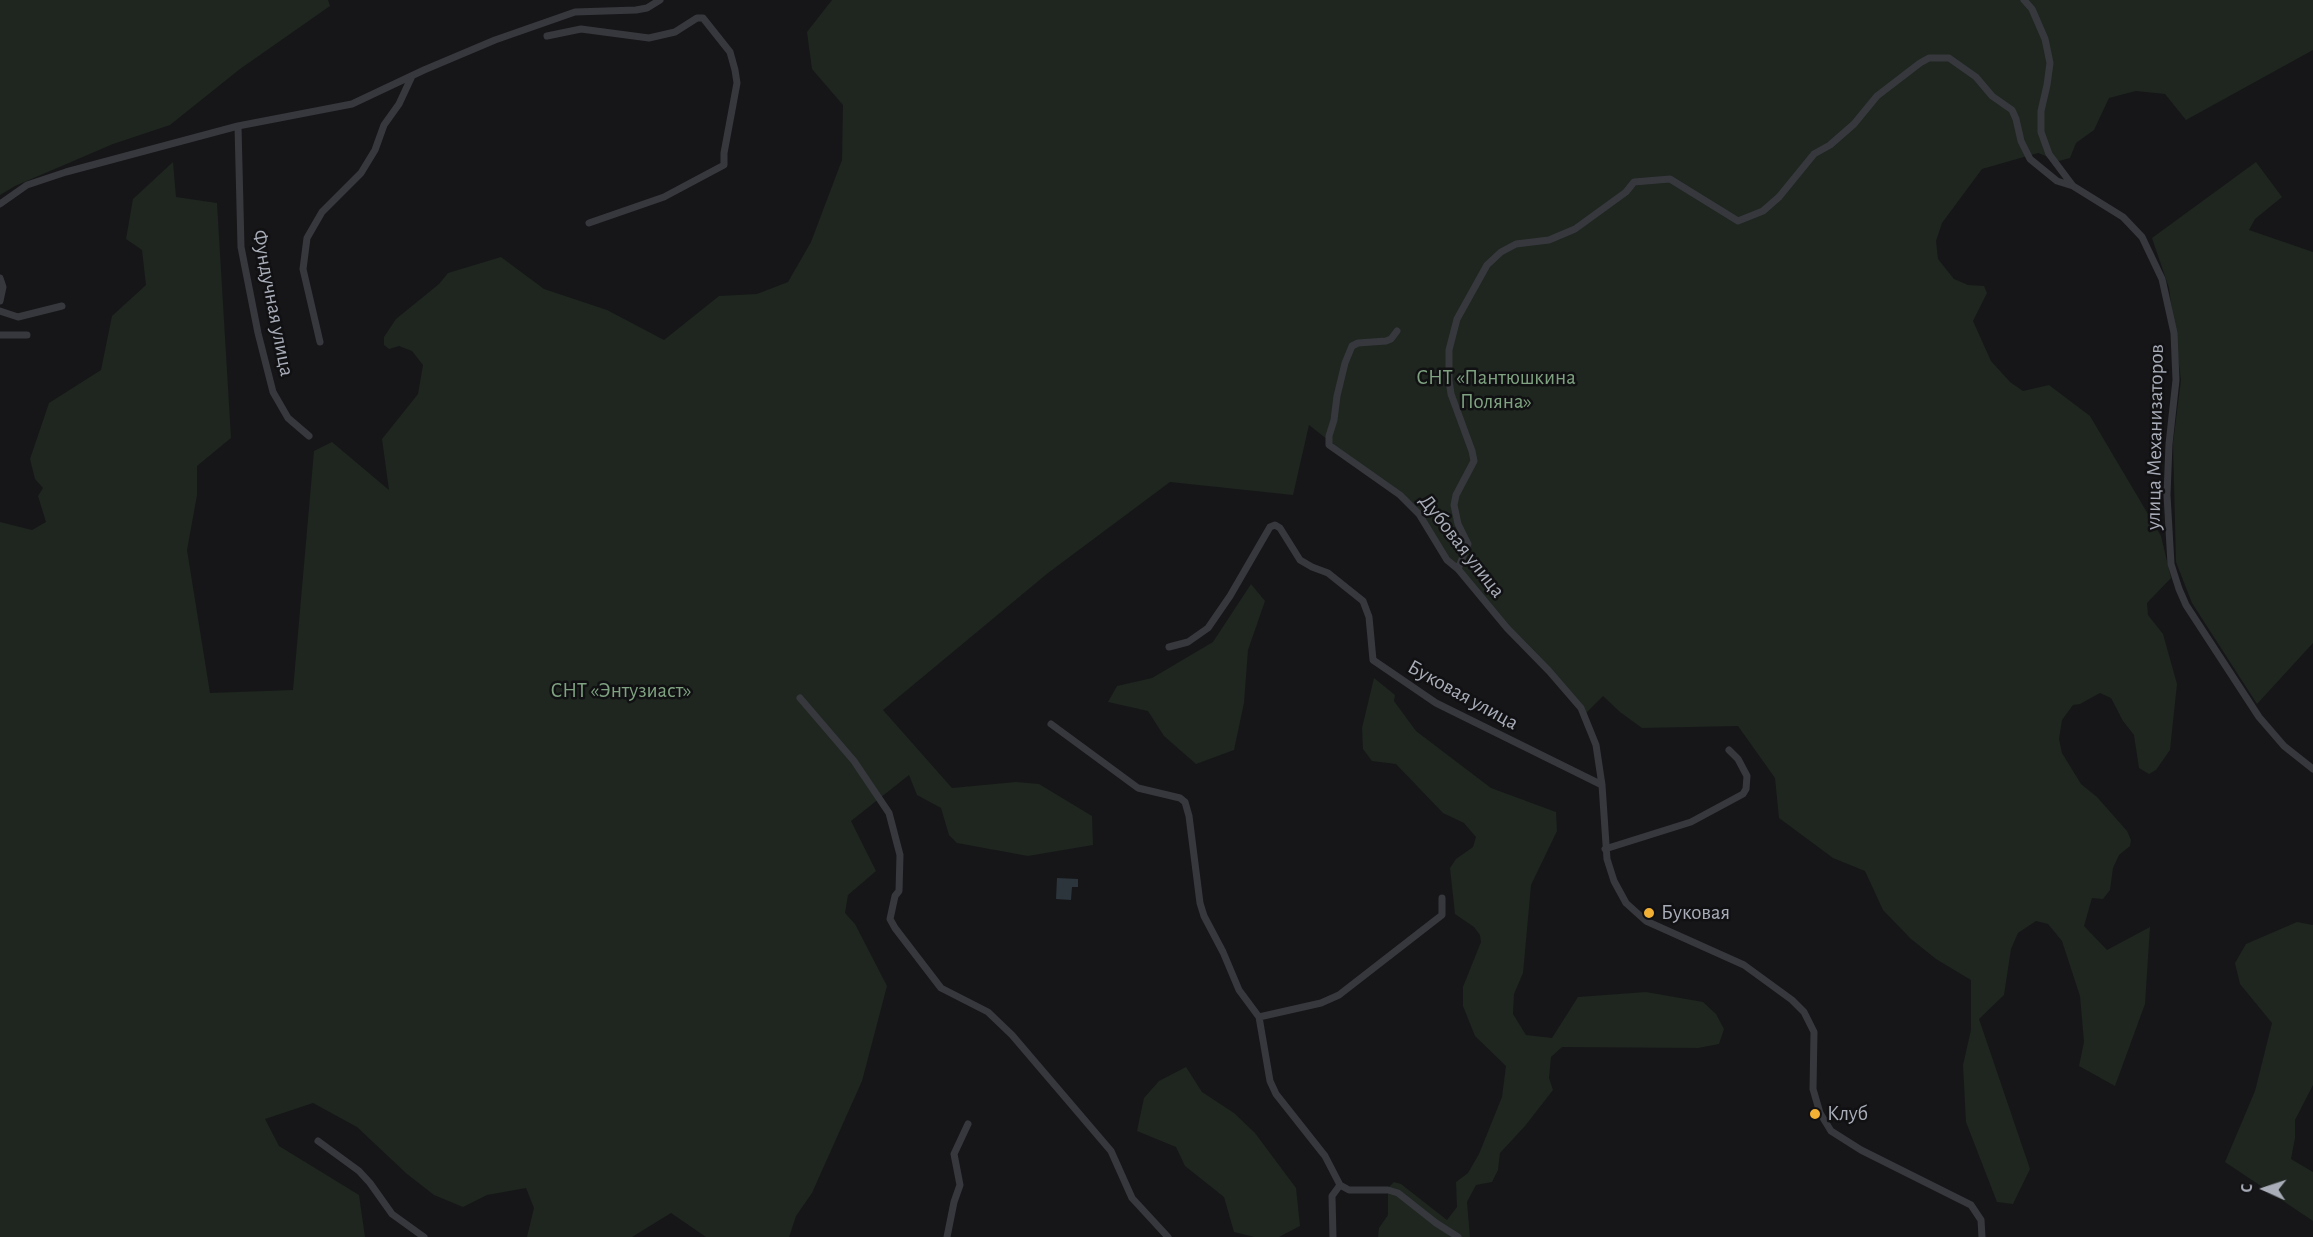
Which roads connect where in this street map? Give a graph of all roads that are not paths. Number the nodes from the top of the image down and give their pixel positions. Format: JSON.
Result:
{"nodes":[{"id":1,"x":660,"y":0,"type":"edge"},
{"id":2,"x":2024,"y":0,"type":"edge"},
{"id":3,"x":547,"y":36,"type":"dead end"},
{"id":4,"x":412,"y":76,"type":"junction"},
{"id":5,"x":238,"y":126,"type":"junction"},
{"id":6,"x":1657,"y":179,"type":"joint"},
{"id":7,"x":2073,"y":186,"type":"junction"},
{"id":8,"x":0,"y":204,"type":"edge"},
{"id":9,"x":589,"y":222,"type":"dead end"},
{"id":10,"x":0,"y":278,"type":"edge"},
{"id":11,"x":0,"y":301,"type":"edge"},
{"id":12,"x":62,"y":306,"type":"dead end"},
{"id":13,"x":0,"y":311,"type":"edge"},
{"id":14,"x":1398,"y":331,"type":"dead end"},
{"id":15,"x":27,"y":335,"type":"dead end"},
{"id":16,"x":0,"y":336,"type":"edge"},
{"id":17,"x":320,"y":342,"type":"dead end"},
{"id":18,"x":309,"y":436,"type":"dead end"},
{"id":19,"x":1458,"y":569,"type":"junction"},
{"id":20,"x":1169,"y":647,"type":"dead end"},
{"id":21,"x":800,"y":698,"type":"dead end"},
{"id":22,"x":1051,"y":724,"type":"dead end"},
{"id":23,"x":1730,"y":750,"type":"dead end"},
{"id":24,"x":2313,"y":769,"type":"edge"},
{"id":25,"x":1602,"y":785,"type":"junction"},
{"id":26,"x":1605,"y":849,"type":"junction"},
{"id":27,"x":1442,"y":898,"type":"dead end"},
{"id":28,"x":1259,"y":1017,"type":"junction"},
{"id":29,"x":968,"y":1124,"type":"dead end"},
{"id":30,"x":318,"y":1141,"type":"dead end"},
{"id":31,"x":1340,"y":1185,"type":"junction"},
{"id":32,"x":424,"y":1237,"type":"edge"},
{"id":33,"x":947,"y":1237,"type":"edge"},
{"id":34,"x":1168,"y":1237,"type":"edge"},
{"id":35,"x":1333,"y":1237,"type":"edge"},
{"id":36,"x":1458,"y":1237,"type":"edge"},
{"id":37,"x":1982,"y":1237,"type":"edge"}],
"edges":[{"from":1,"to":4,"type":"street"},
{"from":2,"to":7,"type":"street"},
{"from":3,"to":9,"type":"street"},
{"from":4,"to":5,"type":"street"},
{"from":4,"to":17,"type":"street","name":"Фундучная улица"},
{"from":5,"to":8,"type":"street"},
{"from":5,"to":18,"type":"street","name":"Фундучная улица"},
{"from":6,"to":7,"type":"street","name":"улица Механизаторов"},
{"from":6,"to":19,"type":"street","name":"Дубовая улица"},
{"from":7,"to":24,"type":"street","name":"улица Механизаторов"},
{"from":10,"to":11,"type":"street"},
{"from":12,"to":13,"type":"street"},
{"from":14,"to":19,"type":"street","name":"Дубовая улица"},
{"from":15,"to":16,"type":"street"},
{"from":19,"to":25,"type":"street","name":"Дубовая улица"},
{"from":20,"to":25,"type":"street","name":"Буковая улица"},
{"from":21,"to":34,"type":"street"},
{"from":22,"to":28,"type":"street"},
{"from":23,"to":26,"type":"street"},
{"from":25,"to":26,"type":"street"},
{"from":26,"to":37,"type":"street"},
{"from":27,"to":28,"type":"street"},
{"from":28,"to":31,"type":"street"},
{"from":29,"to":33,"type":"street"},
{"from":30,"to":32,"type":"street"},
{"from":31,"to":35,"type":"street"},
{"from":31,"to":36,"type":"street"}]}
